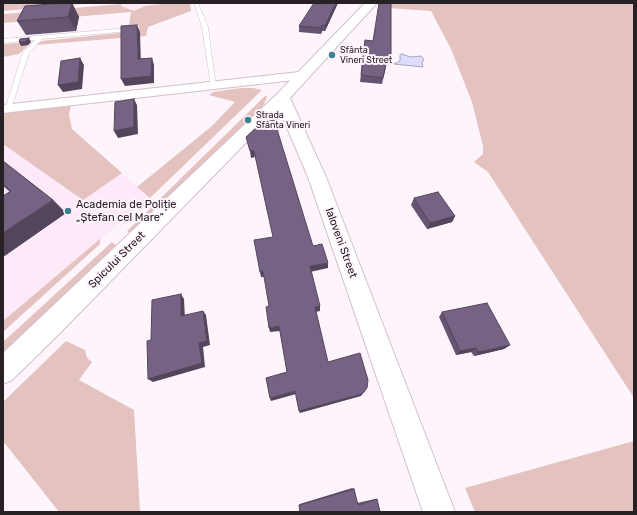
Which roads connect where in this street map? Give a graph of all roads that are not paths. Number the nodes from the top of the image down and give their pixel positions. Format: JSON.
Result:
{"nodes":[{"id":1,"x":196,"y":3,"type":"edge"},
{"id":2,"x":371,"y":3,"type":"edge"},
{"id":3,"x":127,"y":30,"type":"edge"},
{"id":4,"x":40,"y":38,"type":"junction"},
{"id":5,"x":3,"y":41,"type":"edge"},
{"id":6,"x":300,"y":76,"type":"junction"},
{"id":7,"x":214,"y":86,"type":"junction"},
{"id":8,"x":282,"y":97,"type":"junction"},
{"id":9,"x":5,"y":109,"type":"edge"},
{"id":10,"x":3,"y":371,"type":"edge"},
{"id":11,"x":440,"y":512,"type":"edge"}],
"edges":[{"from":1,"to":7,"type":"lane"},
{"from":2,"to":6,"type":"street"},
{"from":3,"to":4,"type":"lane"},
{"from":4,"to":5,"type":"lane"},
{"from":4,"to":9,"type":"lane"},
{"from":6,"to":7,"type":"street"},
{"from":6,"to":8,"type":"street"},
{"from":7,"to":9,"type":"street"},
{"from":8,"to":10,"type":"street","name":"Spicului Street"},
{"from":8,"to":11,"type":"street","name":"Ialoveni Street"}]}
